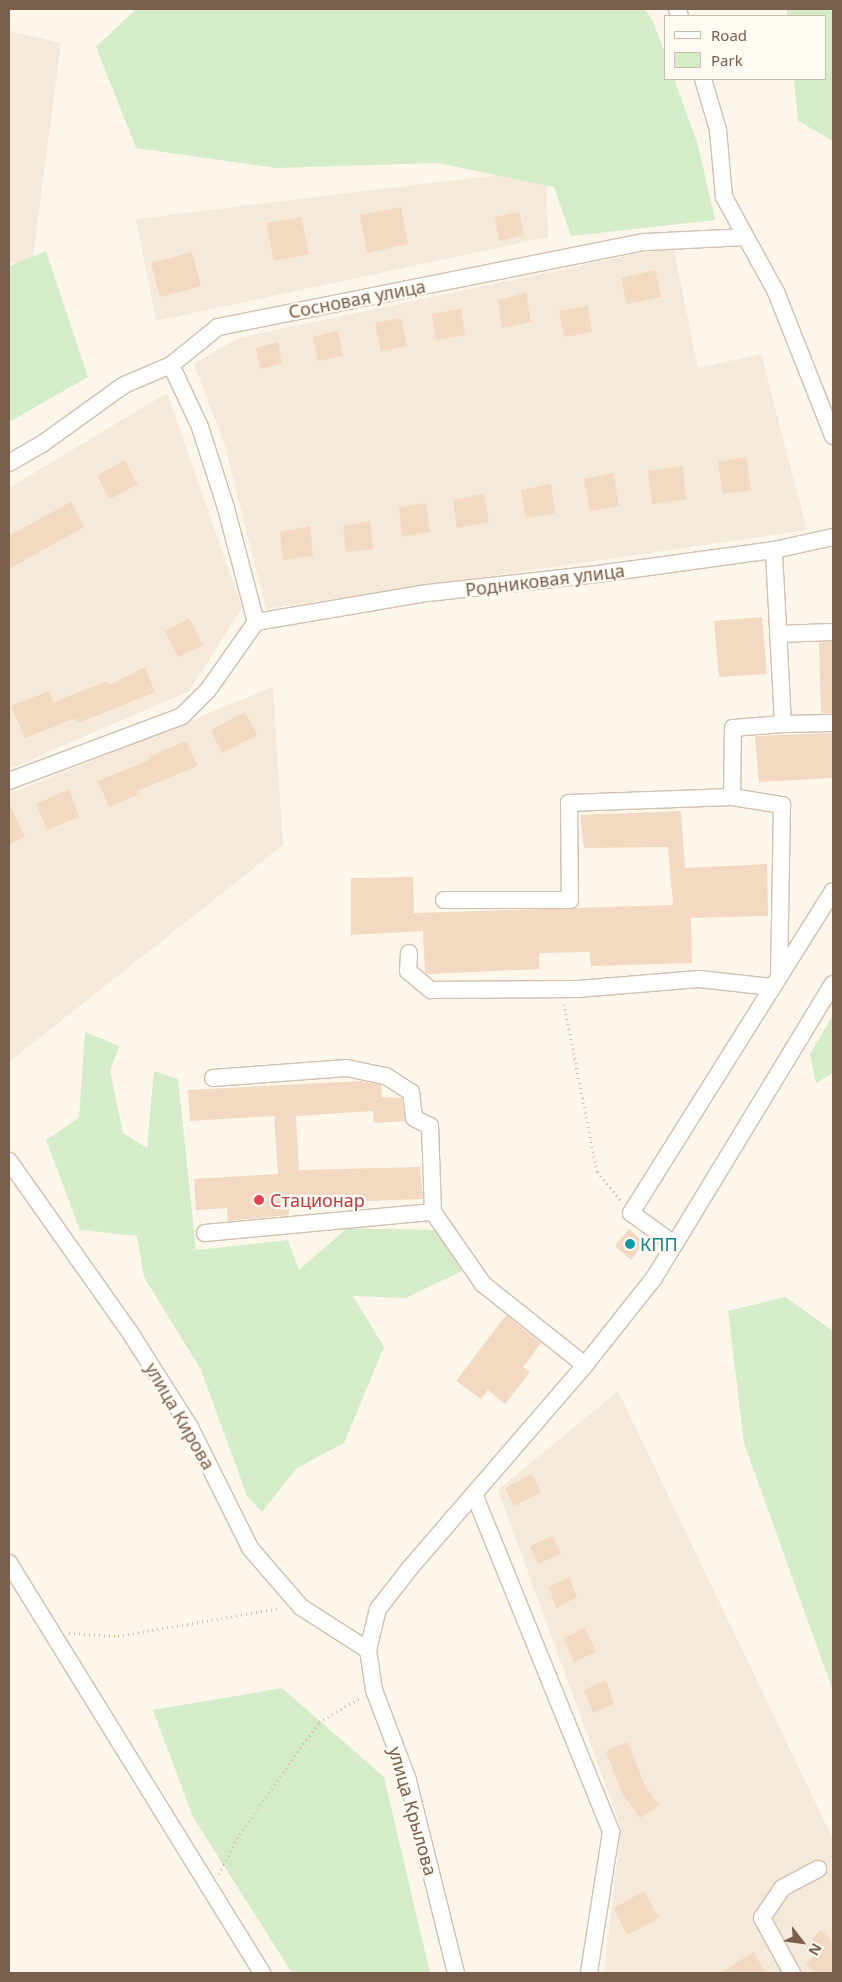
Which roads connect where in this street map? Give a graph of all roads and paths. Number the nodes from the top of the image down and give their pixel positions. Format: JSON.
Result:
{"nodes":[{"id":1,"x":703,"y":80,"type":"edge"},
{"id":2,"x":744,"y":237,"type":"junction"},
{"id":3,"x":171,"y":365,"type":"junction"},
{"id":4,"x":833,"y":436,"type":"edge"},
{"id":5,"x":9,"y":463,"type":"edge"},
{"id":6,"x":833,"y":537,"type":"edge"},
{"id":7,"x":774,"y":550,"type":"junction"},
{"id":8,"x":256,"y":622,"type":"junction"},
{"id":9,"x":833,"y":632,"type":"edge"},
{"id":10,"x":778,"y":634,"type":"junction"},
{"id":11,"x":833,"y":723,"type":"edge"},
{"id":12,"x":783,"y":724,"type":"junction"},
{"id":13,"x":9,"y":781,"type":"edge"},
{"id":14,"x":732,"y":796,"type":"junction"},
{"id":15,"x":833,"y":892,"type":"edge"},
{"id":16,"x":444,"y":900,"type":"dead end"},
{"id":17,"x":409,"y":953,"type":"dead end"},
{"id":18,"x":775,"y":982,"type":"junction"},
{"id":19,"x":833,"y":984,"type":"edge"},
{"id":20,"x":562,"y":989,"type":"junction"},
{"id":21,"x":213,"y":1078,"type":"dead end"},
{"id":22,"x":9,"y":1161,"type":"edge"},
{"id":23,"x":434,"y":1212,"type":"junction"},
{"id":24,"x":631,"y":1213,"type":"junction"},
{"id":25,"x":205,"y":1233,"type":"dead end"},
{"id":26,"x":674,"y":1244,"type":"junction"},
{"id":27,"x":585,"y":1365,"type":"junction"},
{"id":28,"x":474,"y":1494,"type":"junction"},
{"id":29,"x":9,"y":1563,"type":"edge"},
{"id":30,"x":302,"y":1607,"type":"junction"},
{"id":31,"x":51,"y":1632,"type":"junction"},
{"id":32,"x":368,"y":1650,"type":"junction"},
{"id":33,"x":374,"y":1690,"type":"junction"},
{"id":34,"x":818,"y":1869,"type":"dead end"},
{"id":35,"x":211,"y":1890,"type":"junction"},
{"id":36,"x":262,"y":1973,"type":"edge"},
{"id":37,"x":456,"y":1973,"type":"edge"},
{"id":38,"x":588,"y":1973,"type":"edge"},
{"id":39,"x":792,"y":1973,"type":"edge"}],
"edges":[{"from":1,"to":2,"type":"street"},
{"from":2,"to":3,"type":"street","name":"Сосновая улица"},
{"from":2,"to":4,"type":"street"},
{"from":3,"to":5,"type":"street","name":"Сосновая улица"},
{"from":3,"to":8,"type":"street"},
{"from":6,"to":7,"type":"street","name":"Родниковая улица"},
{"from":7,"to":8,"type":"street","name":"Родниковая улица"},
{"from":7,"to":10,"type":"street"},
{"from":8,"to":13,"type":"street"},
{"from":9,"to":10,"type":"street"},
{"from":10,"to":12,"type":"street"},
{"from":11,"to":12,"type":"street"},
{"from":12,"to":14,"type":"street"},
{"from":14,"to":16,"type":"street"},
{"from":14,"to":18,"type":"street"},
{"from":15,"to":18,"type":"street"},
{"from":17,"to":20,"type":"street"},
{"from":18,"to":20,"type":"street"},
{"from":18,"to":24,"type":"street"},
{"from":19,"to":26,"type":"street"},
{"from":20,"to":24,"type":"path"},
{"from":21,"to":23,"type":"street"},
{"from":22,"to":30,"type":"street","name":"улица Кирова"},
{"from":23,"to":25,"type":"street"},
{"from":23,"to":27,"type":"street"},
{"from":24,"to":26,"type":"street"},
{"from":26,"to":27,"type":"street"},
{"from":27,"to":28,"type":"street"},
{"from":28,"to":32,"type":"street"},
{"from":28,"to":38,"type":"street"},
{"from":29,"to":31,"type":"street"},
{"from":30,"to":31,"type":"path"},
{"from":30,"to":32,"type":"street","name":"улица Кирова"},
{"from":31,"to":35,"type":"street"},
{"from":32,"to":33,"type":"street","name":"улица Крылова"},
{"from":33,"to":35,"type":"path"},
{"from":33,"to":37,"type":"street","name":"улица Крылова"},
{"from":34,"to":39,"type":"street"},
{"from":35,"to":36,"type":"street"}]}
